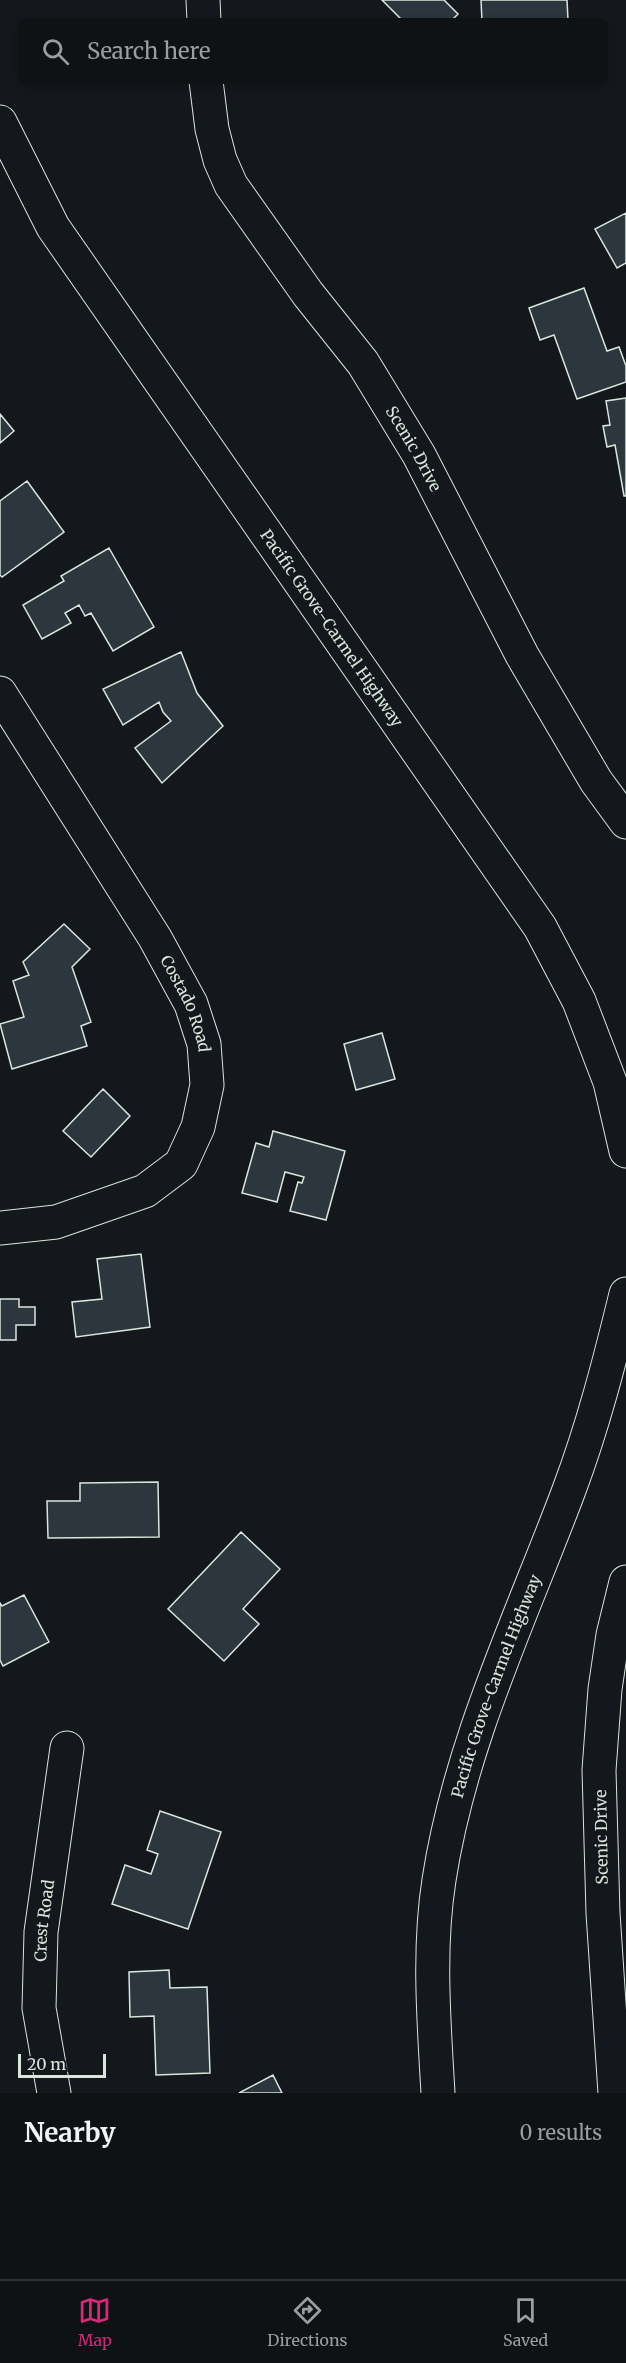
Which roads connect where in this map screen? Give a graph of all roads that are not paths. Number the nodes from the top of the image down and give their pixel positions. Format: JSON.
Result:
{"nodes":[{"id":1,"x":203,"y":0,"type":"edge"},
{"id":2,"x":204,"y":18,"type":"edge"},
{"id":3,"x":206,"y":84,"type":"edge"},
{"id":4,"x":0,"y":122,"type":"edge"},
{"id":5,"x":0,"y":693,"type":"edge"},
{"id":6,"x":626,"y":822,"type":"edge"},
{"id":7,"x":626,"y":1151,"type":"edge"},
{"id":8,"x":0,"y":1228,"type":"edge"},
{"id":9,"x":626,"y":1294,"type":"edge"},
{"id":10,"x":626,"y":1582,"type":"edge"},
{"id":11,"x":67,"y":1748,"type":"dead end"},
{"id":12,"x":54,"y":2093,"type":"edge"},
{"id":13,"x":438,"y":2093,"type":"edge"},
{"id":14,"x":615,"y":2093,"type":"edge"}],
"edges":[{"from":1,"to":2,"type":"street"},
{"from":3,"to":6,"type":"street","name":"Scenic Drive"},
{"from":4,"to":7,"type":"street","name":"Pacific Grove-Carmel Highway"},
{"from":5,"to":8,"type":"street","name":"Costado Road"},
{"from":9,"to":13,"type":"street","name":"Pacific Grove-Carmel Highway"},
{"from":10,"to":14,"type":"street","name":"Scenic Drive"},
{"from":11,"to":12,"type":"street","name":"Crest Road"}]}
